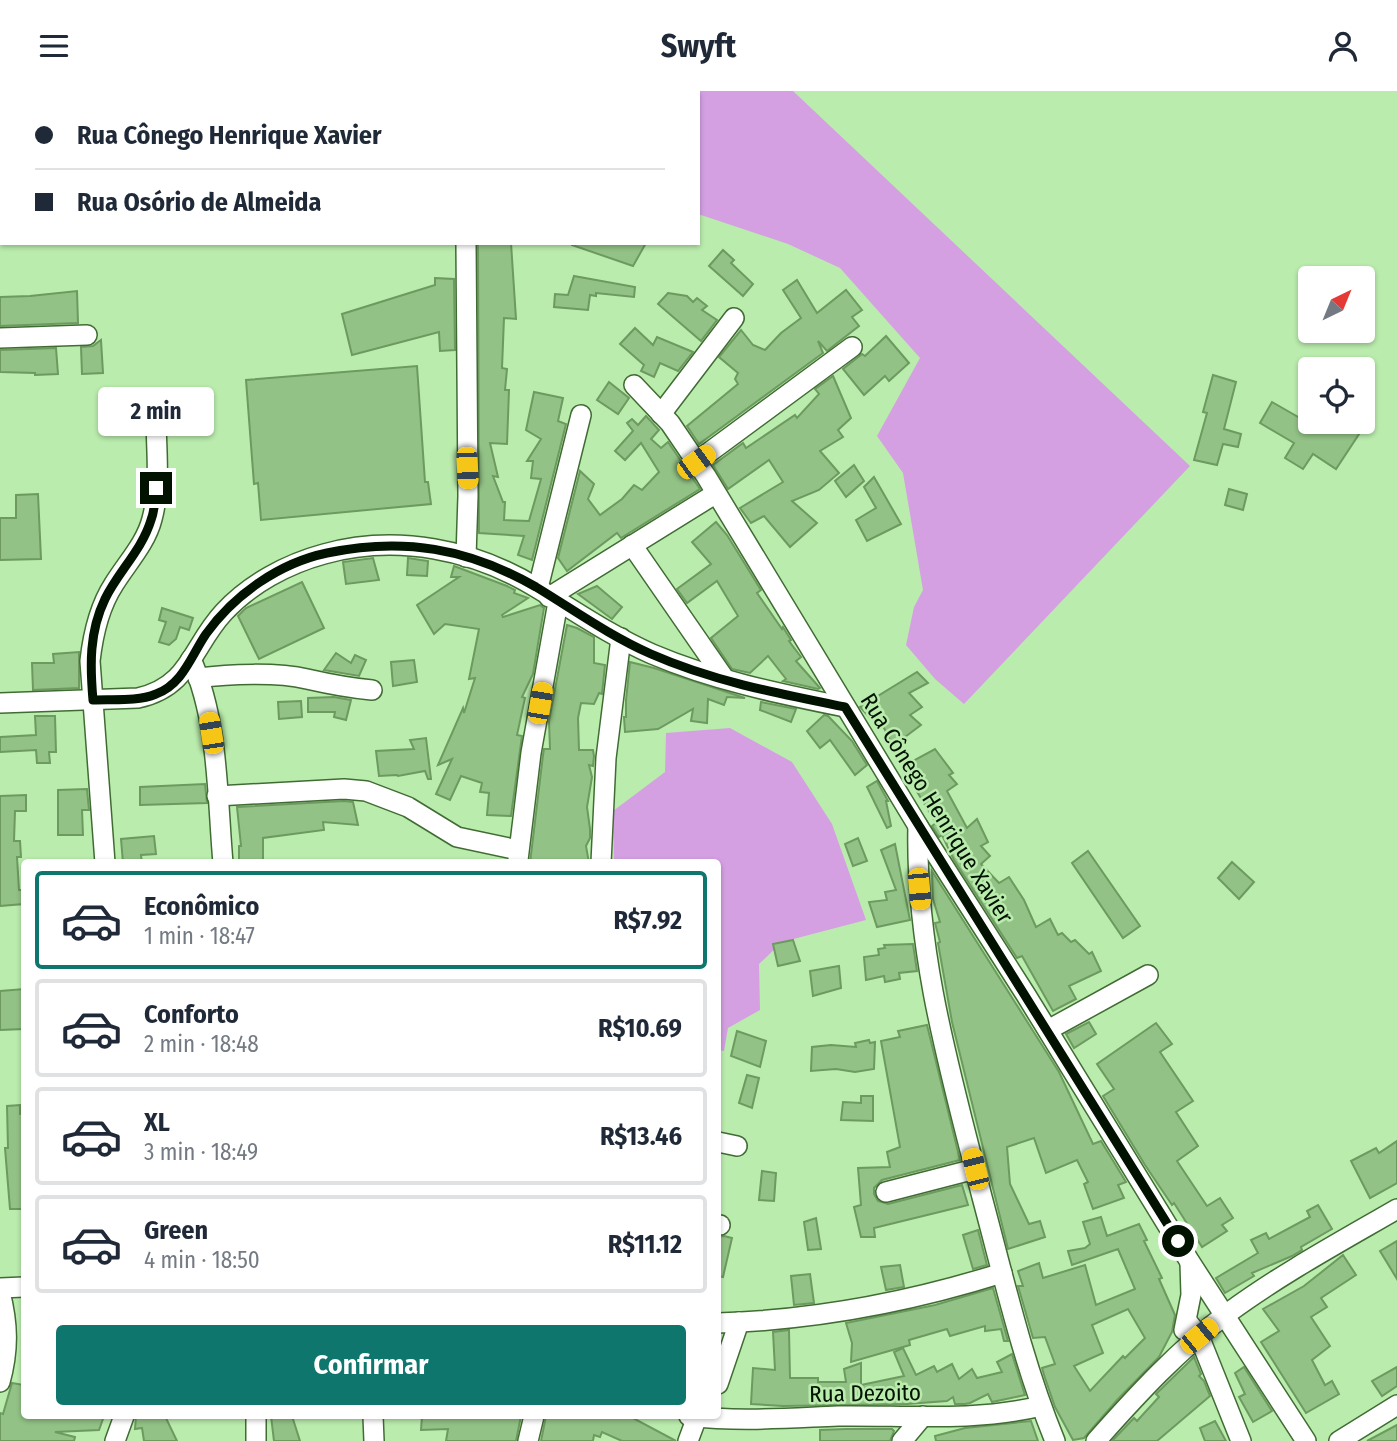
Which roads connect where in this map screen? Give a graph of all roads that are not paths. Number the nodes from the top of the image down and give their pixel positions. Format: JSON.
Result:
{"nodes":[{"id":1,"x":466,"y":245,"type":"edge"},
{"id":2,"x":734,"y":318,"type":"dead end"},
{"id":3,"x":87,"y":335,"type":"dead end"},
{"id":4,"x":0,"y":338,"type":"edge"},
{"id":5,"x":852,"y":347,"type":"dead end"},
{"id":6,"x":634,"y":385,"type":"dead end"},
{"id":7,"x":661,"y":414,"type":"junction"},
{"id":8,"x":581,"y":415,"type":"dead end"},
{"id":9,"x":156,"y":416,"type":"dead end"},
{"id":10,"x":696,"y":462,"type":"junction"},
{"id":11,"x":715,"y":494,"type":"junction"},
{"id":12,"x":632,"y":545,"type":"junction"},
{"id":13,"x":466,"y":557,"type":"junction"},
{"id":14,"x":548,"y":596,"type":"junction"},
{"id":15,"x":621,"y":638,"type":"junction"},
{"id":16,"x":195,"y":669,"type":"junction"},
{"id":17,"x":724,"y":678,"type":"junction"},
{"id":18,"x":372,"y":691,"type":"dead end"},
{"id":19,"x":93,"y":700,"type":"junction"},
{"id":20,"x":0,"y":703,"type":"edge"},
{"id":21,"x":845,"y":707,"type":"junction"},
{"id":22,"x":217,"y":796,"type":"junction"},
{"id":23,"x":918,"y":826,"type":"junction"},
{"id":24,"x":518,"y":856,"type":"edge"},
{"id":25,"x":105,"y":859,"type":"edge"},
{"id":26,"x":223,"y":859,"type":"edge"},
{"id":27,"x":601,"y":859,"type":"edge"},
{"id":28,"x":1147,"y":975,"type":"dead end"},
{"id":29,"x":1048,"y":1030,"type":"junction"},
{"id":30,"x":975,"y":1169,"type":"junction"},
{"id":31,"x":886,"y":1192,"type":"dead end"},
{"id":32,"x":1397,"y":1209,"type":"edge"},
{"id":33,"x":1190,"y":1262,"type":"junction"},
{"id":34,"x":1002,"y":1273,"type":"junction"},
{"id":35,"x":21,"y":1287,"type":"edge"},
{"id":36,"x":0,"y":1290,"type":"edge"},
{"id":37,"x":1226,"y":1315,"type":"junction"},
{"id":38,"x":1187,"y":1321,"type":"junction"},
{"id":39,"x":739,"y":1322,"type":"junction"},
{"id":40,"x":721,"y":1323,"type":"edge"},
{"id":41,"x":1199,"y":1336,"type":"junction"},
{"id":42,"x":1167,"y":1367,"type":"junction"},
{"id":43,"x":721,"y":1375,"type":"edge"},
{"id":44,"x":0,"y":1382,"type":"edge"},
{"id":45,"x":1397,"y":1405,"type":"edge"},
{"id":46,"x":1041,"y":1406,"type":"junction"},
{"id":47,"x":923,"y":1416,"type":"junction"},
{"id":48,"x":721,"y":1417,"type":"edge"},
{"id":49,"x":123,"y":1419,"type":"edge"},
{"id":50,"x":256,"y":1419,"type":"edge"},
{"id":51,"x":373,"y":1419,"type":"edge"},
{"id":52,"x":533,"y":1419,"type":"edge"},
{"id":53,"x":699,"y":1419,"type":"edge"},
{"id":54,"x":115,"y":1441,"type":"edge"},
{"id":55,"x":256,"y":1441,"type":"edge"},
{"id":56,"x":374,"y":1441,"type":"edge"},
{"id":57,"x":528,"y":1441,"type":"edge"},
{"id":58,"x":688,"y":1441,"type":"edge"},
{"id":59,"x":902,"y":1441,"type":"edge"},
{"id":60,"x":1055,"y":1441,"type":"edge"},
{"id":61,"x":1097,"y":1441,"type":"edge"},
{"id":62,"x":1241,"y":1441,"type":"edge"},
{"id":63,"x":1306,"y":1441,"type":"edge"},
{"id":64,"x":1339,"y":1441,"type":"edge"}],
"edges":[{"from":1,"to":13,"type":"street"},
{"from":2,"to":7,"type":"street"},
{"from":3,"to":4,"type":"street"},
{"from":5,"to":10,"type":"street"},
{"from":6,"to":7,"type":"street","name":"Rua Cônego Henrique Xavier"},
{"from":7,"to":10,"type":"street","name":"Rua Cônego Henrique Xavier"},
{"from":8,"to":14,"type":"street"},
{"from":9,"to":19,"type":"street"},
{"from":10,"to":11,"type":"street","name":"Rua Cônego Henrique Xavier"},
{"from":11,"to":12,"type":"street"},
{"from":11,"to":21,"type":"street","name":"Rua Cônego Henrique Xavier"},
{"from":12,"to":14,"type":"street"},
{"from":12,"to":17,"type":"street"},
{"from":13,"to":14,"type":"street"},
{"from":13,"to":16,"type":"street"},
{"from":14,"to":15,"type":"street"},
{"from":14,"to":24,"type":"street"},
{"from":15,"to":17,"type":"street"},
{"from":15,"to":27,"type":"street"},
{"from":16,"to":18,"type":"street"},
{"from":16,"to":19,"type":"street"},
{"from":16,"to":22,"type":"street"},
{"from":17,"to":21,"type":"street"},
{"from":19,"to":20,"type":"street"},
{"from":19,"to":25,"type":"street"},
{"from":21,"to":23,"type":"street","name":"Rua Cônego Henrique Xavier"},
{"from":22,"to":24,"type":"street"},
{"from":22,"to":26,"type":"street"},
{"from":23,"to":29,"type":"street","name":"Rua Cônego Henrique Xavier"},
{"from":23,"to":30,"type":"street"},
{"from":28,"to":29,"type":"street"},
{"from":29,"to":33,"type":"street","name":"Rua Cônego Henrique Xavier"},
{"from":30,"to":31,"type":"street"},
{"from":30,"to":34,"type":"street"},
{"from":32,"to":37,"type":"street"},
{"from":33,"to":37,"type":"street","name":"Rua Cônego Henrique Xavier"},
{"from":33,"to":38,"type":"street"},
{"from":34,"to":39,"type":"street"},
{"from":34,"to":46,"type":"street"},
{"from":35,"to":36,"type":"street"},
{"from":36,"to":44,"type":"street"},
{"from":37,"to":41,"type":"street"},
{"from":37,"to":63,"type":"street","name":"Rua Cônego Henrique Xavier"},
{"from":38,"to":41,"type":"street"},
{"from":38,"to":42,"type":"street"},
{"from":39,"to":40,"type":"street"},
{"from":39,"to":43,"type":"street"},
{"from":41,"to":42,"type":"street"},
{"from":41,"to":62,"type":"street"},
{"from":42,"to":61,"type":"street"},
{"from":45,"to":64,"type":"street"},
{"from":46,"to":47,"type":"street","name":"Rua Dezoito"},
{"from":46,"to":60,"type":"street"},
{"from":47,"to":48,"type":"street","name":"Rua Dezoito"},
{"from":47,"to":59,"type":"street"},
{"from":49,"to":54,"type":"street"},
{"from":50,"to":55,"type":"street"},
{"from":51,"to":56,"type":"street"},
{"from":52,"to":57,"type":"street"},
{"from":53,"to":58,"type":"street"}]}
